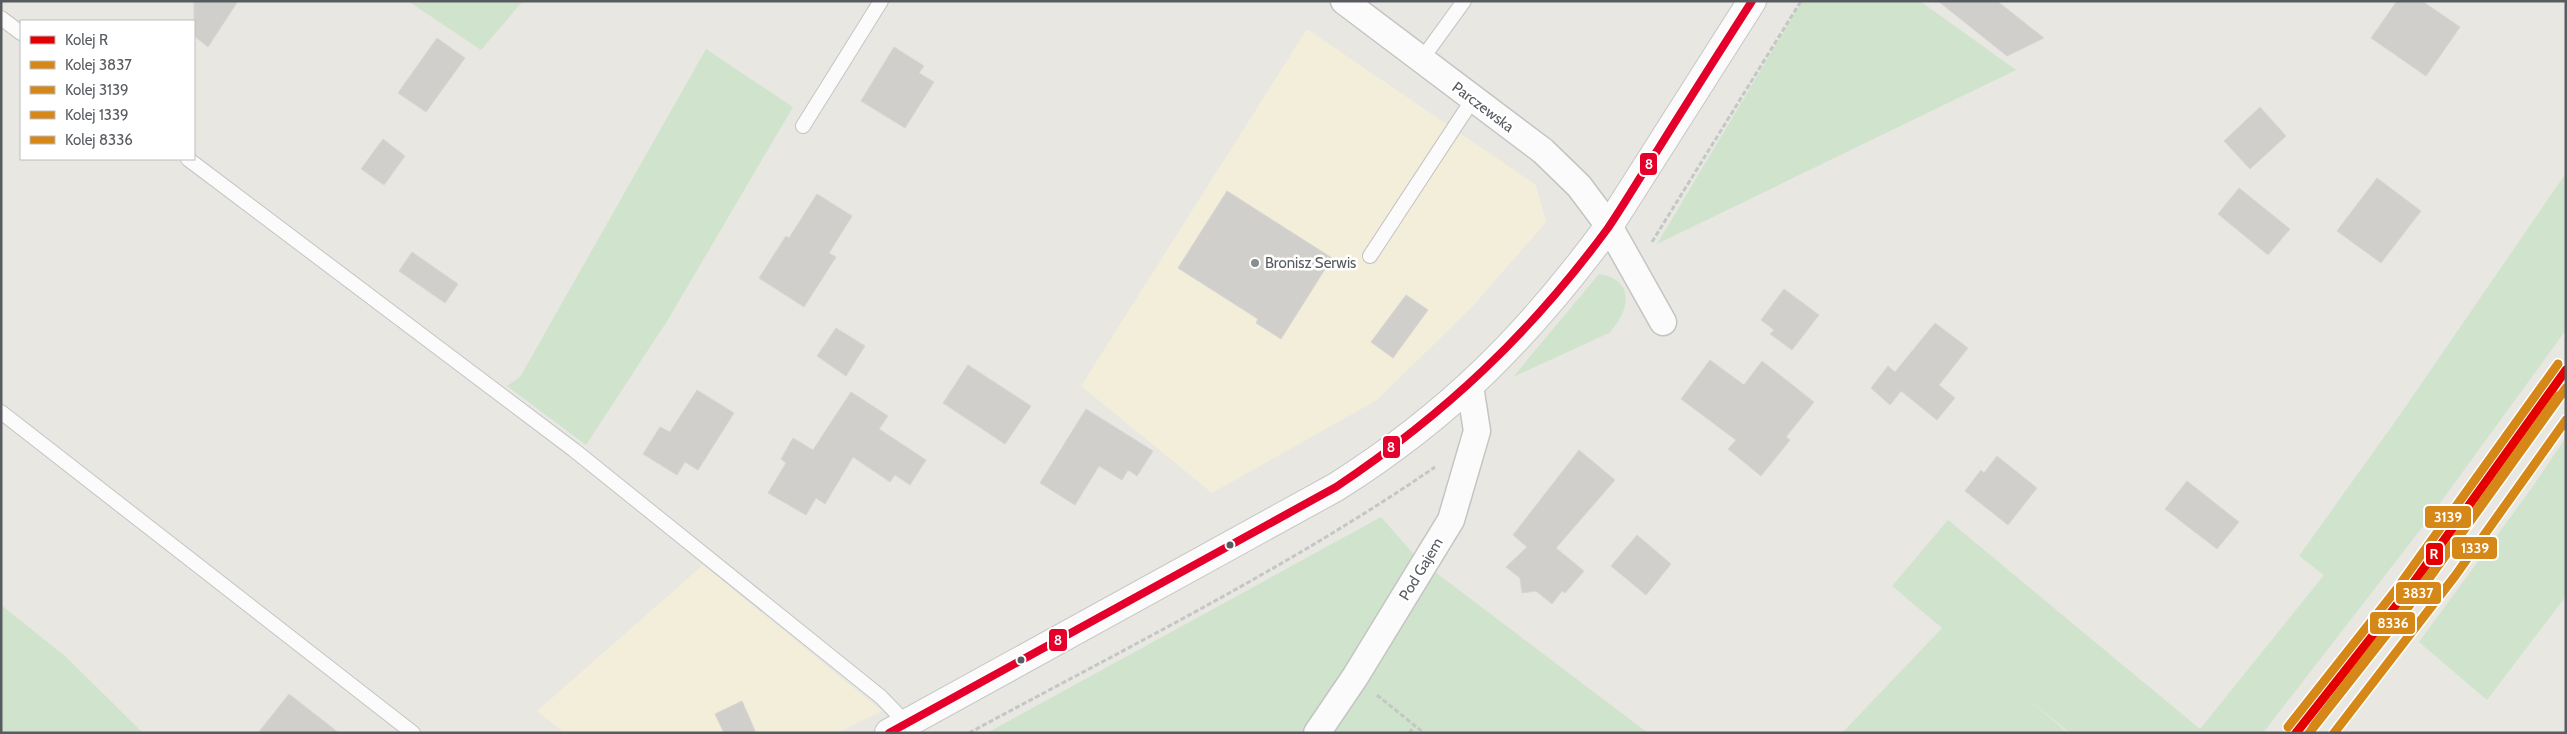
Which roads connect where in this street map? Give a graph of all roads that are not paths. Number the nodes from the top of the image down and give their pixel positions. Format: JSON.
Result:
{"nodes":[{"id":1,"x":881,"y":1,"type":"edge"},
{"id":2,"x":1344,"y":1,"type":"edge"},
{"id":3,"x":1464,"y":1,"type":"edge"},
{"id":4,"x":1752,"y":1,"type":"edge"},
{"id":5,"x":1,"y":18,"type":"edge"},
{"id":6,"x":20,"y":32,"type":"edge"},
{"id":7,"x":1422,"y":60,"type":"junction"},
{"id":8,"x":1473,"y":100,"type":"junction"},
{"id":9,"x":803,"y":126,"type":"dead end"},
{"id":10,"x":189,"y":160,"type":"edge"},
{"id":11,"x":1609,"y":226,"type":"junction"},
{"id":12,"x":1370,"y":256,"type":"dead end"},
{"id":13,"x":1664,"y":322,"type":"dead end"},
{"id":14,"x":1470,"y":386,"type":"junction"},
{"id":15,"x":1,"y":412,"type":"edge"},
{"id":16,"x":897,"y":728,"type":"edge"},
{"id":17,"x":412,"y":733,"type":"edge"},
{"id":18,"x":1317,"y":733,"type":"edge"}],
"edges":[{"from":1,"to":9,"type":"lane"},
{"from":2,"to":7,"type":"street","name":"Parczewska"},
{"from":3,"to":7,"type":"lane"},
{"from":4,"to":11,"type":"street"},
{"from":5,"to":6,"type":"lane"},
{"from":7,"to":8,"type":"street","name":"Parczewska"},
{"from":8,"to":11,"type":"street","name":"Parczewska"},
{"from":8,"to":12,"type":"lane"},
{"from":10,"to":16,"type":"lane"},
{"from":11,"to":13,"type":"street","name":"Parczewska"},
{"from":11,"to":14,"type":"street"},
{"from":14,"to":16,"type":"street"},
{"from":14,"to":18,"type":"street","name":"Pod Gajem"},
{"from":15,"to":17,"type":"lane"}]}
